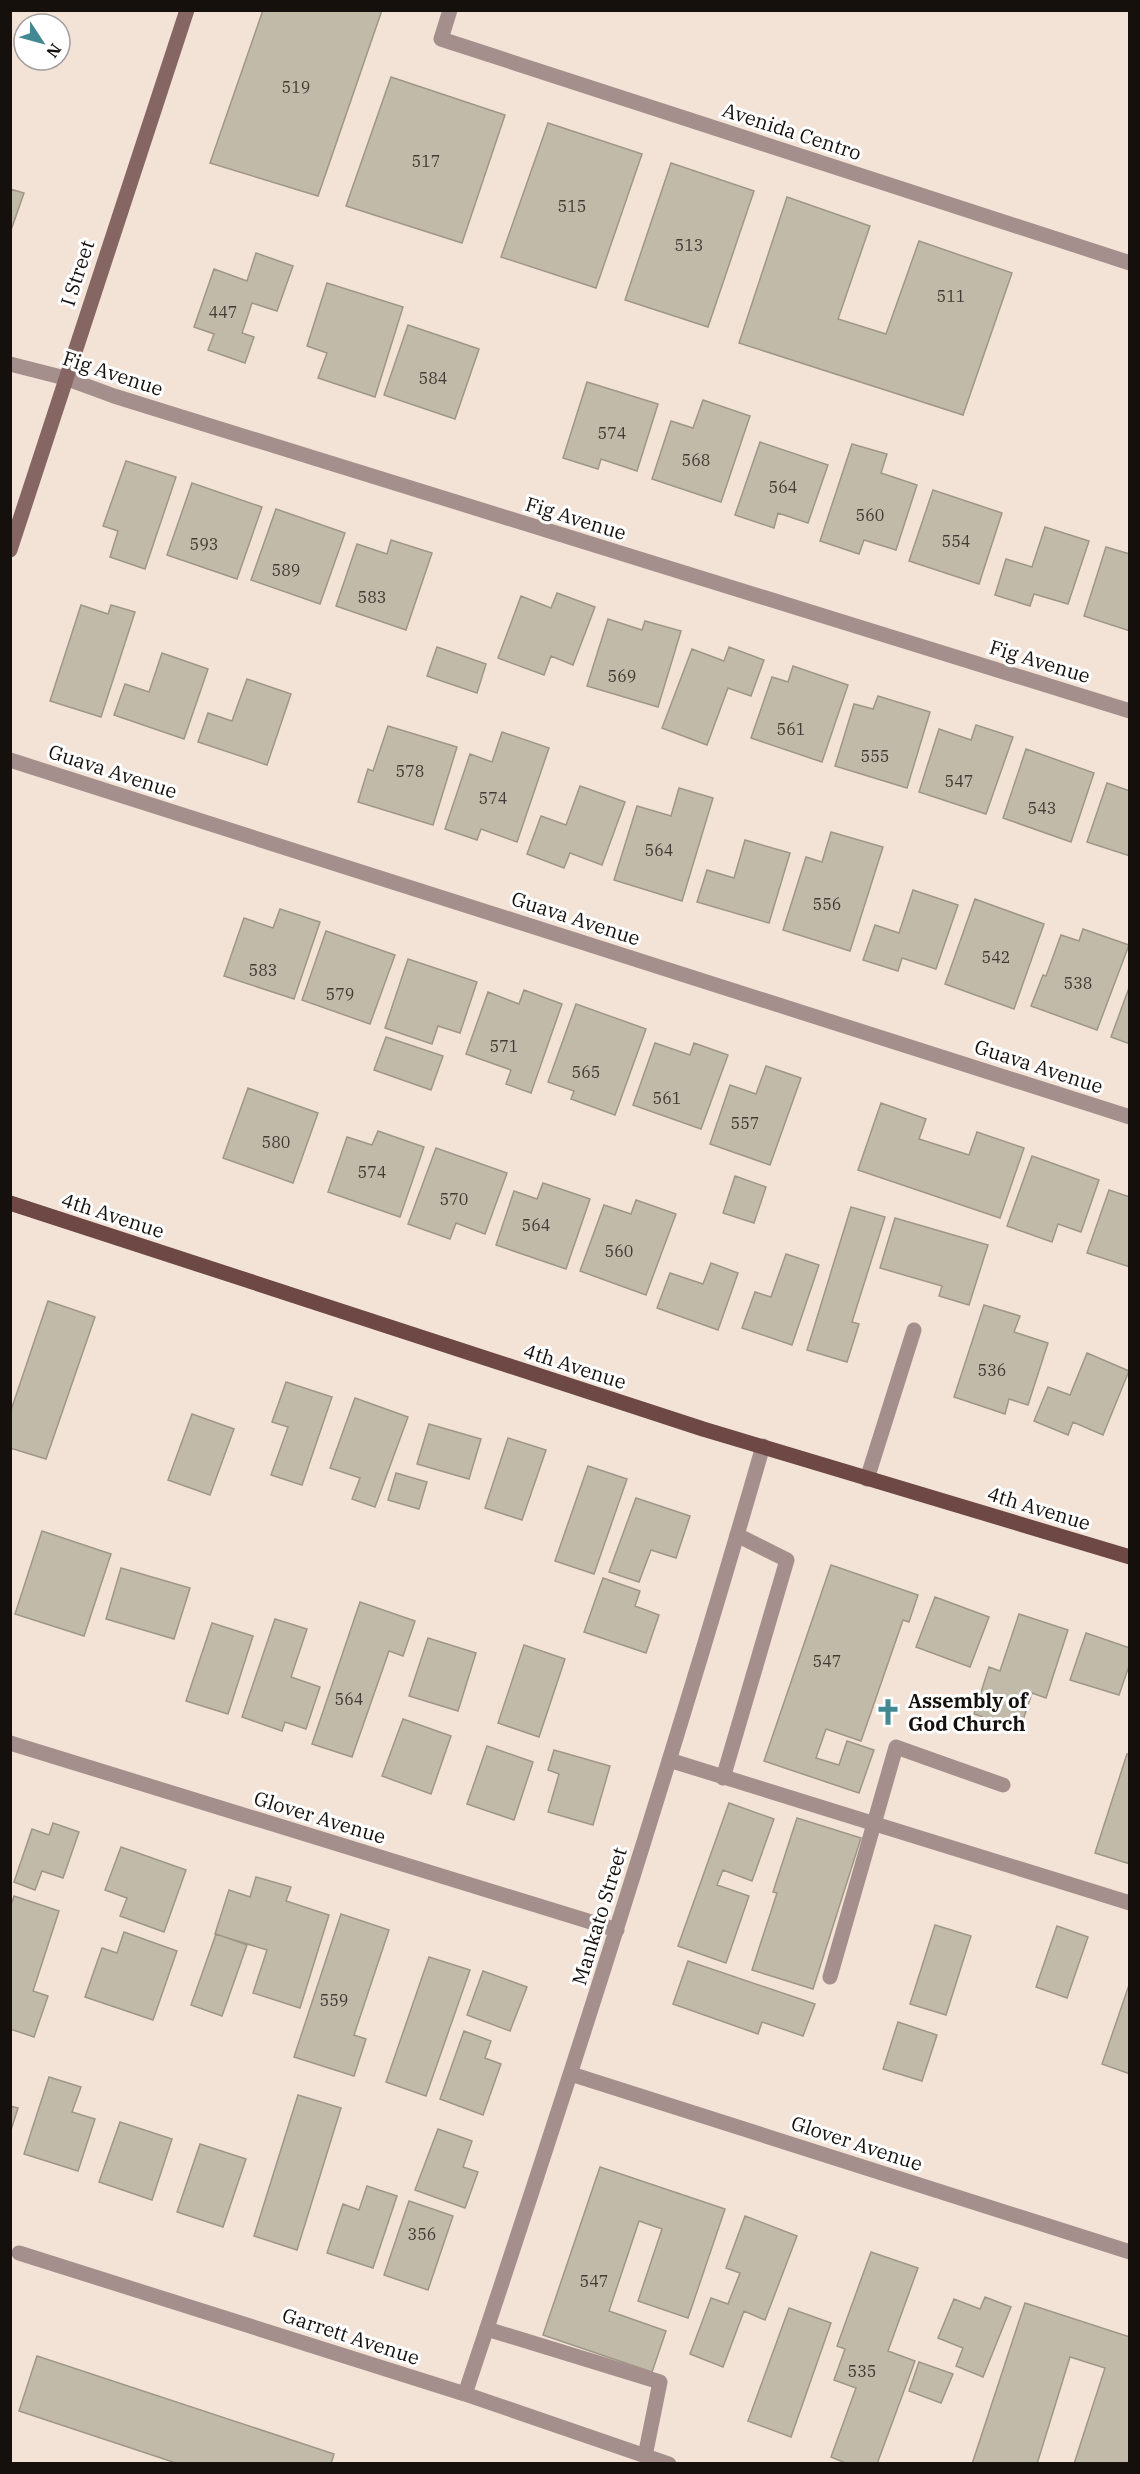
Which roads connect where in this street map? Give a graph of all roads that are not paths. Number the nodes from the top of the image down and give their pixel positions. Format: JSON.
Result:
{"nodes":[{"id":1,"x":187,"y":10,"type":"edge"},
{"id":2,"x":450,"y":10,"type":"edge"},
{"id":3,"x":1130,"y":263,"type":"edge"},
{"id":4,"x":10,"y":364,"type":"edge"},
{"id":5,"x":65,"y":378,"type":"junction"},
{"id":6,"x":10,"y":550,"type":"edge"},
{"id":7,"x":1130,"y":711,"type":"edge"},
{"id":8,"x":10,"y":760,"type":"edge"},
{"id":9,"x":1130,"y":1117,"type":"edge"},
{"id":10,"x":10,"y":1203,"type":"edge"},
{"id":11,"x":914,"y":1330,"type":"dead end"},
{"id":12,"x":764,"y":1446,"type":"junction"},
{"id":13,"x":867,"y":1479,"type":"junction"},
{"id":14,"x":738,"y":1535,"type":"junction"},
{"id":15,"x":1130,"y":1557,"type":"edge"},
{"id":16,"x":10,"y":1743,"type":"edge"},
{"id":17,"x":669,"y":1760,"type":"junction"},
{"id":18,"x":723,"y":1778,"type":"junction"},
{"id":19,"x":1003,"y":1785,"type":"dead end"},
{"id":20,"x":874,"y":1825,"type":"junction"},
{"id":21,"x":1130,"y":1903,"type":"edge"},
{"id":22,"x":617,"y":1930,"type":"junction"},
{"id":23,"x":830,"y":1977,"type":"dead end"},
{"id":24,"x":571,"y":2074,"type":"junction"},
{"id":25,"x":1130,"y":2252,"type":"edge"},
{"id":26,"x":15,"y":2254,"type":"edge"},
{"id":27,"x":487,"y":2329,"type":"junction"},
{"id":28,"x":465,"y":2394,"type":"junction"},
{"id":29,"x":645,"y":2456,"type":"junction"},
{"id":30,"x":669,"y":2463,"type":"edge"}],
"edges":[{"from":1,"to":5,"type":"street","name":"I Street"},
{"from":2,"to":3,"type":"street","name":"Avenida Centro"},
{"from":4,"to":5,"type":"street","name":"Fig Avenue"},
{"from":5,"to":6,"type":"street","name":"I Street"},
{"from":5,"to":7,"type":"street","name":"Fig Avenue"},
{"from":8,"to":9,"type":"street","name":"Guava Avenue"},
{"from":10,"to":12,"type":"main road","name":"4th Avenue"},
{"from":11,"to":13,"type":"street"},
{"from":12,"to":13,"type":"main road","name":"4th Avenue"},
{"from":12,"to":14,"type":"street","name":"Mankato Street"},
{"from":13,"to":15,"type":"main road","name":"4th Avenue"},
{"from":14,"to":17,"type":"street","name":"Mankato Street"},
{"from":14,"to":18,"type":"street"},
{"from":16,"to":22,"type":"street","name":"Glover Avenue"},
{"from":17,"to":18,"type":"street"},
{"from":17,"to":22,"type":"street","name":"Mankato Street"},
{"from":18,"to":20,"type":"street"},
{"from":19,"to":20,"type":"street"},
{"from":20,"to":21,"type":"street"},
{"from":20,"to":23,"type":"street"},
{"from":22,"to":24,"type":"street","name":"Mankato Street"},
{"from":24,"to":25,"type":"street","name":"Glover Avenue"},
{"from":24,"to":27,"type":"street","name":"Mankato Street"},
{"from":26,"to":28,"type":"street","name":"Garrett Avenue"},
{"from":27,"to":28,"type":"street","name":"Mankato Street"},
{"from":27,"to":29,"type":"street"},
{"from":28,"to":29,"type":"street","name":"Garrett Avenue"},
{"from":29,"to":30,"type":"street","name":"Garrett Avenue"}]}
